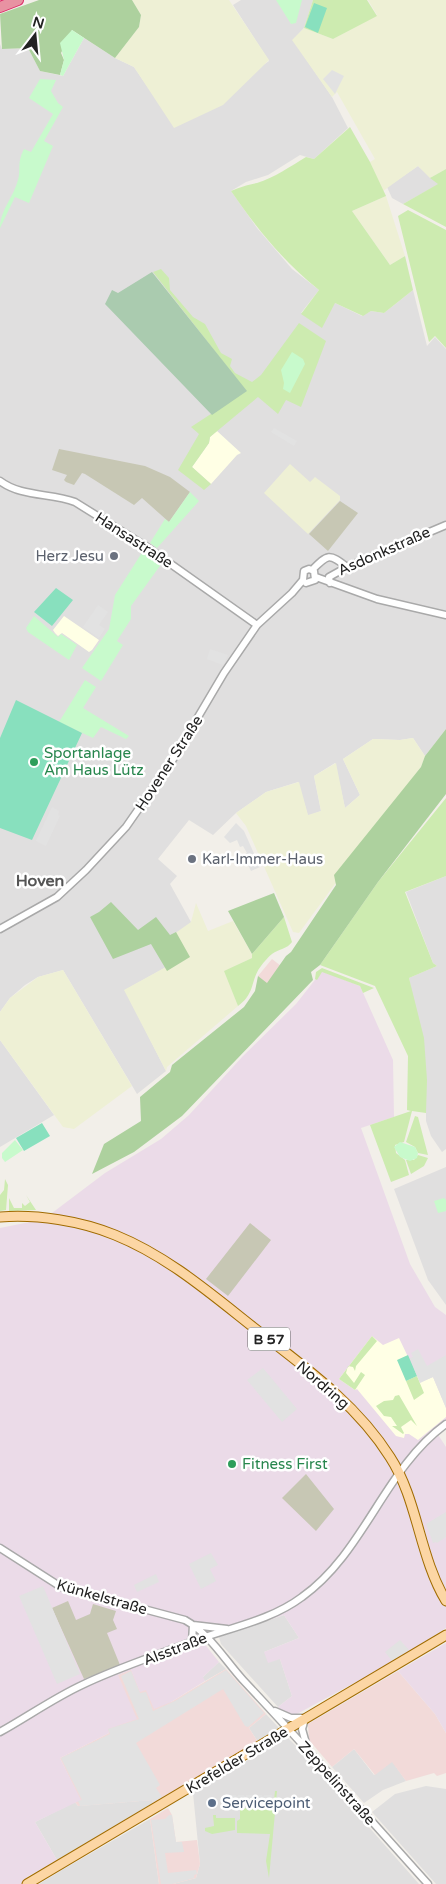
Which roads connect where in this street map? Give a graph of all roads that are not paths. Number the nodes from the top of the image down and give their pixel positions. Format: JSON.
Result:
{"nodes":[{"id":1,"x":18,"y":0,"type":"edge"},
{"id":2,"x":0,"y":7,"type":"edge"},
{"id":3,"x":0,"y":481,"type":"edge"},
{"id":4,"x":446,"y":525,"type":"edge"},
{"id":5,"x":347,"y":567,"type":"junction"},
{"id":6,"x":314,"y":575,"type":"junction"},
{"id":7,"x":304,"y":582,"type":"junction"},
{"id":8,"x":330,"y":583,"type":"junction"},
{"id":9,"x":342,"y":588,"type":"junction"},
{"id":10,"x":446,"y":615,"type":"edge"},
{"id":11,"x":257,"y":625,"type":"junction"},
{"id":12,"x":0,"y":929,"type":"edge"},
{"id":13,"x":0,"y":1217,"type":"edge"},
{"id":14,"x":446,"y":1424,"type":"edge"},
{"id":15,"x":400,"y":1474,"type":"junction"},
{"id":16,"x":0,"y":1548,"type":"edge"},
{"id":17,"x":446,"y":1601,"type":"edge"},
{"id":18,"x":194,"y":1625,"type":"junction"},
{"id":19,"x":230,"y":1629,"type":"junction"},
{"id":20,"x":446,"y":1635,"type":"edge"},
{"id":21,"x":207,"y":1637,"type":"junction"},
{"id":22,"x":192,"y":1642,"type":"junction"},
{"id":23,"x":274,"y":1711,"type":"junction"},
{"id":24,"x":308,"y":1718,"type":"junction"},
{"id":25,"x":289,"y":1729,"type":"junction"},
{"id":26,"x":0,"y":1732,"type":"edge"},
{"id":27,"x":311,"y":1755,"type":"junction"},
{"id":28,"x":27,"y":1884,"type":"edge"},
{"id":29,"x":428,"y":1884,"type":"edge"}],
"edges":[{"from":1,"to":2,"type":"highway"},
{"from":3,"to":11,"type":"street","name":"Hansastraße"},
{"from":4,"to":5,"type":"street","name":"Asdonkstraße"},
{"from":5,"to":6,"type":"street"},
{"from":5,"to":8,"type":"street","name":"Asdonkstraße"},
{"from":6,"to":7,"type":"street"},
{"from":6,"to":7,"type":"street"},
{"from":6,"to":8,"type":"street"},
{"from":6,"to":9,"type":"street"},
{"from":7,"to":11,"type":"street","name":"Hovener Straße"},
{"from":8,"to":9,"type":"street"},
{"from":9,"to":10,"type":"street"},
{"from":11,"to":12,"type":"street","name":"Hovener Straße"},
{"from":13,"to":15,"type":"main road","name":"Nordring","number":"B 57"},
{"from":14,"to":15,"type":"street","name":"Alsstraße"},
{"from":15,"to":17,"type":"main road","name":"Nordring","number":"B 57"},
{"from":15,"to":19,"type":"street","name":"Alsstraße"},
{"from":16,"to":18,"type":"street","name":"Künkelstraße"},
{"from":18,"to":19,"type":"street"},
{"from":18,"to":21,"type":"street","name":"Künkelstraße"},
{"from":18,"to":22,"type":"street"},
{"from":19,"to":21,"type":"street","name":"Alsstraße"},
{"from":20,"to":24,"type":"main road","name":"Krefelder Straße"},
{"from":21,"to":22,"type":"street","name":"Alsstraße"},
{"from":21,"to":23,"type":"street","name":"Zeppelinstraße"},
{"from":22,"to":26,"type":"street","name":"Alsstraße"},
{"from":23,"to":24,"type":"street"},
{"from":23,"to":25,"type":"street","name":"Zeppelinstraße"},
{"from":24,"to":25,"type":"main road","name":"Krefelder Straße"},
{"from":24,"to":27,"type":"street"},
{"from":25,"to":27,"type":"street","name":"Zeppelinstraße"},
{"from":25,"to":28,"type":"main road","name":"Krefelder Straße"},
{"from":27,"to":29,"type":"street","name":"Zeppelinstraße"}]}
